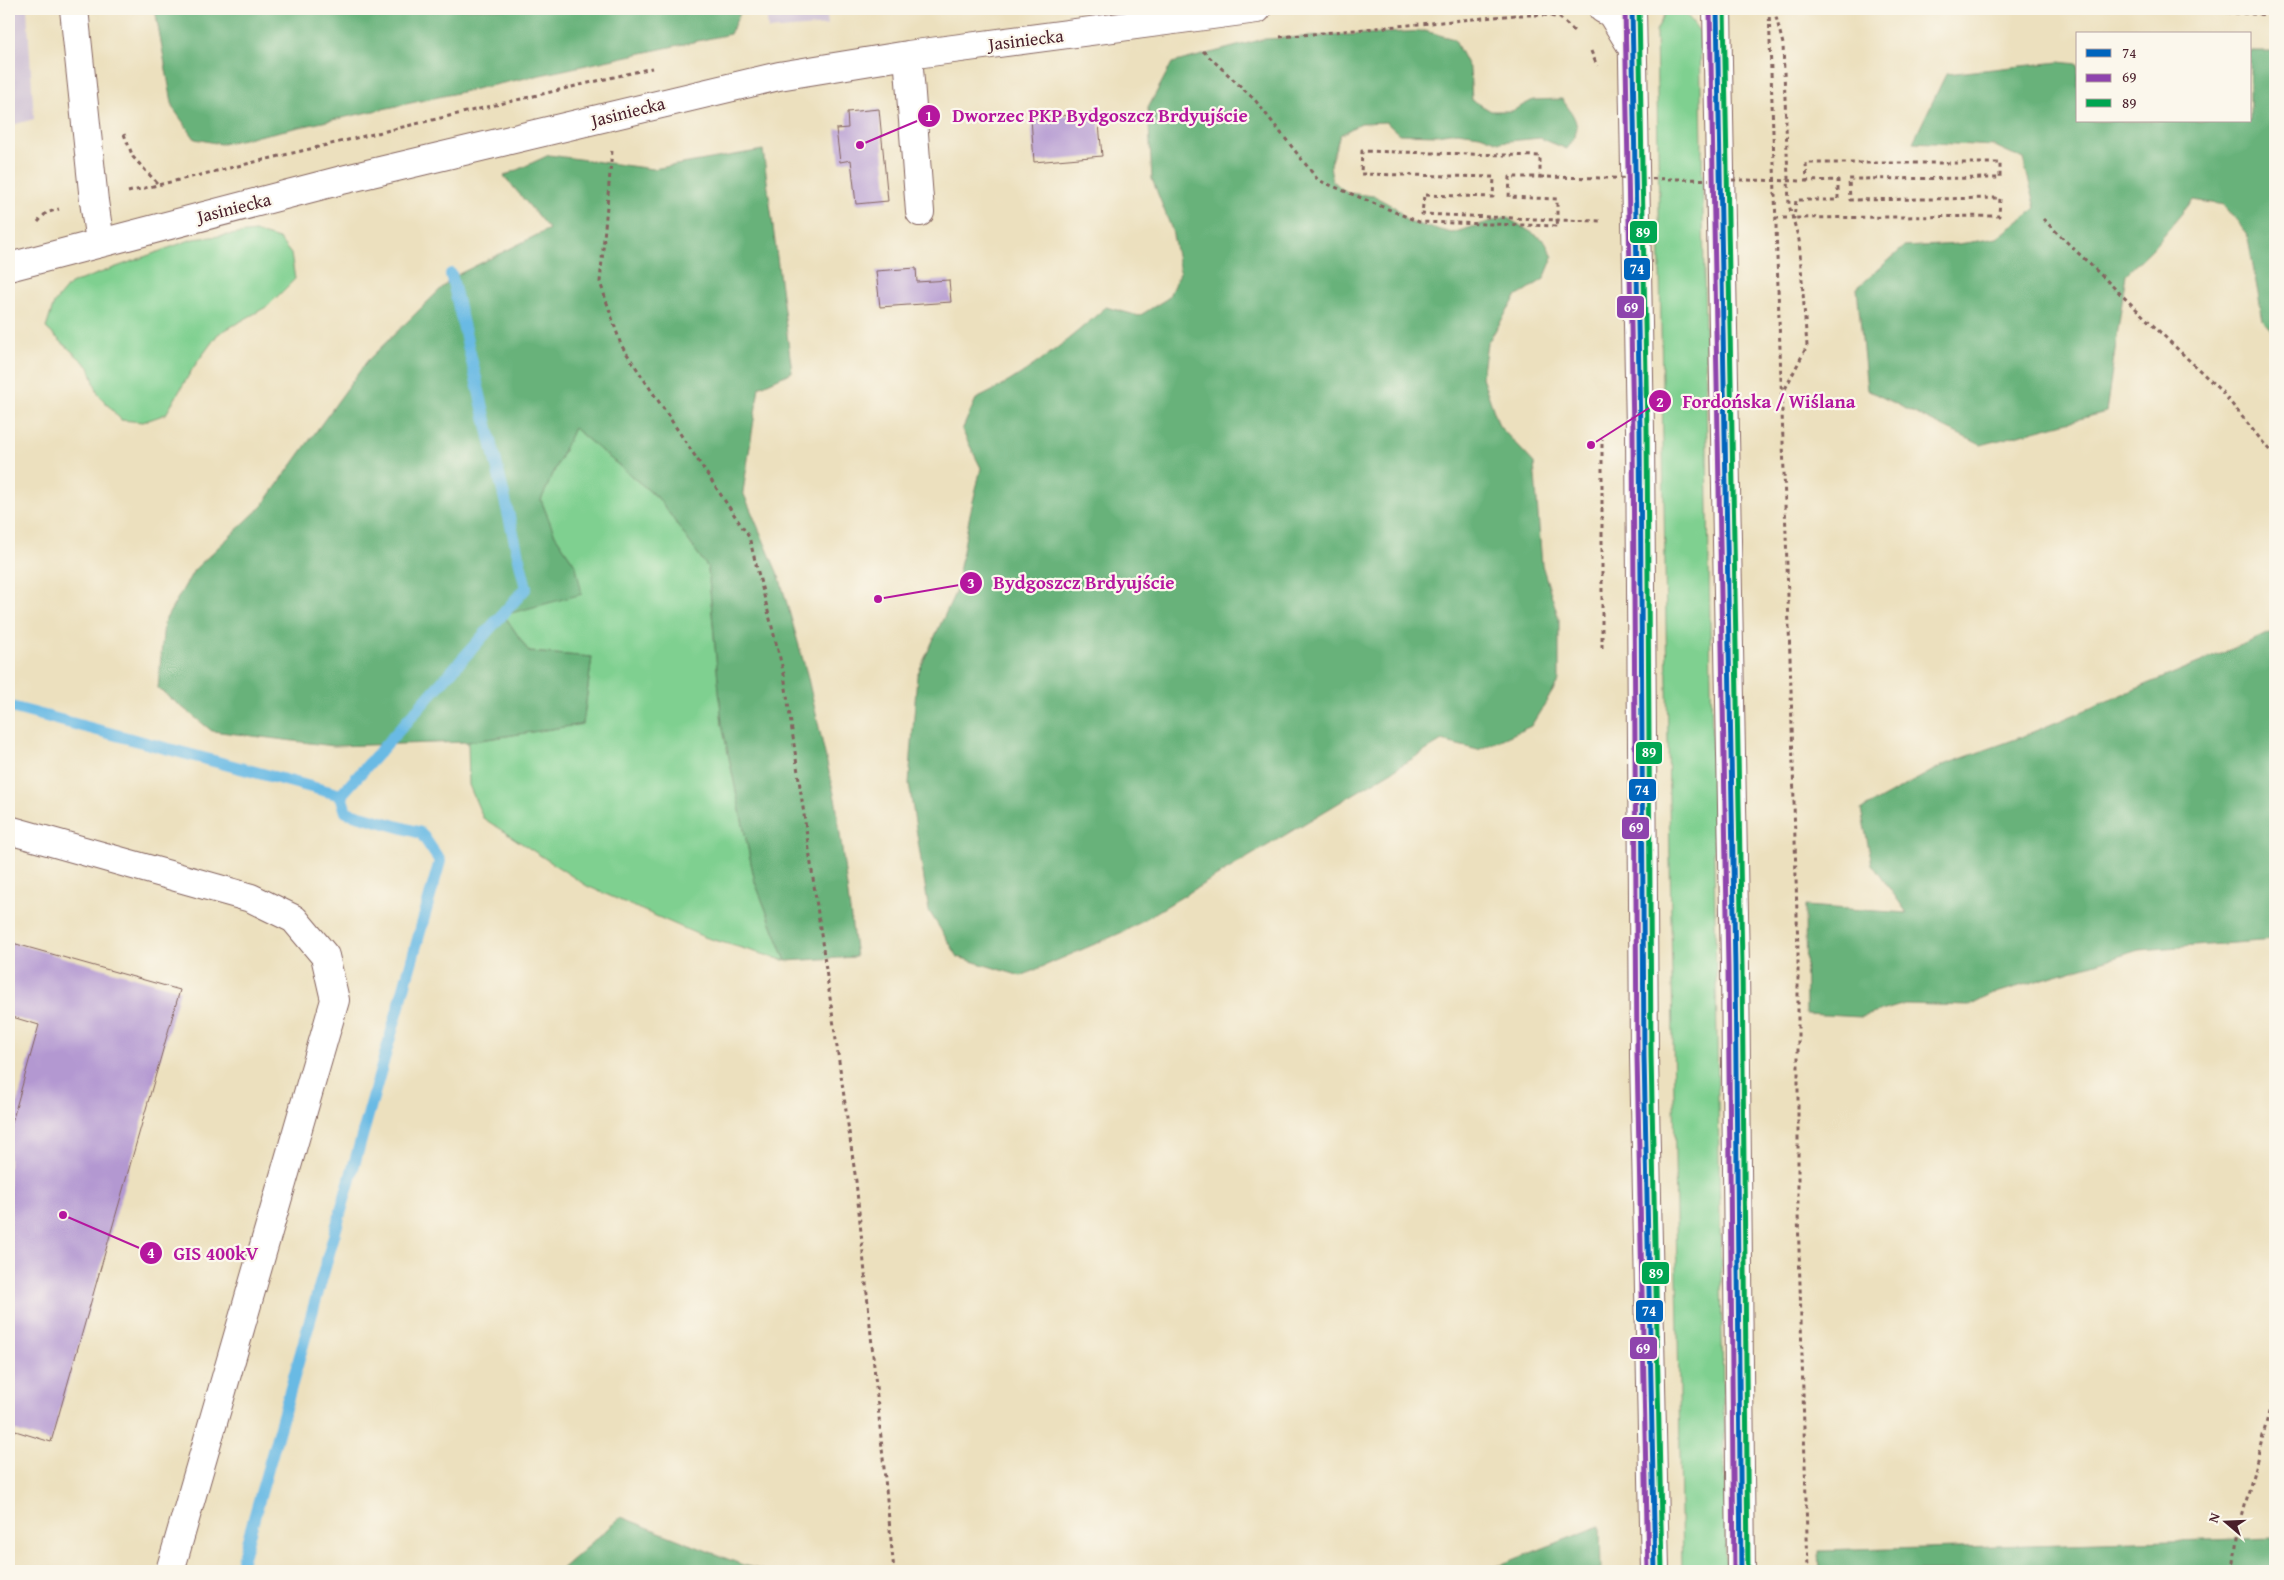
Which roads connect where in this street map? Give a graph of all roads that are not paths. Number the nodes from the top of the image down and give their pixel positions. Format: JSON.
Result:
{"nodes":[{"id":1,"x":74,"y":9,"type":"edge"},
{"id":2,"x":1257,"y":9,"type":"edge"},
{"id":3,"x":1603,"y":9,"type":"edge"},
{"id":4,"x":1632,"y":9,"type":"edge"},
{"id":5,"x":1717,"y":9,"type":"edge"},
{"id":6,"x":1633,"y":49,"type":"junction"},
{"id":7,"x":908,"y":54,"type":"junction"},
{"id":8,"x":920,"y":212,"type":"dead end"},
{"id":9,"x":100,"y":242,"type":"junction"},
{"id":10,"x":9,"y":267,"type":"edge"},
{"id":11,"x":9,"y":830,"type":"edge"},
{"id":12,"x":170,"y":1571,"type":"edge"},
{"id":13,"x":1655,"y":1571,"type":"edge"},
{"id":14,"x":1741,"y":1571,"type":"edge"}],
"edges":[{"from":1,"to":9,"type":"main road"},
{"from":2,"to":7,"type":"main road","name":"Jasiniecka"},
{"from":3,"to":6,"type":"main road"},
{"from":4,"to":6,"type":"main road"},
{"from":5,"to":14,"type":"main road"},
{"from":6,"to":13,"type":"main road"},
{"from":7,"to":8,"type":"main road"},
{"from":7,"to":9,"type":"main road","name":"Jasiniecka"},
{"from":9,"to":10,"type":"main road","name":"Jasiniecka"},
{"from":11,"to":12,"type":"main road"}]}
